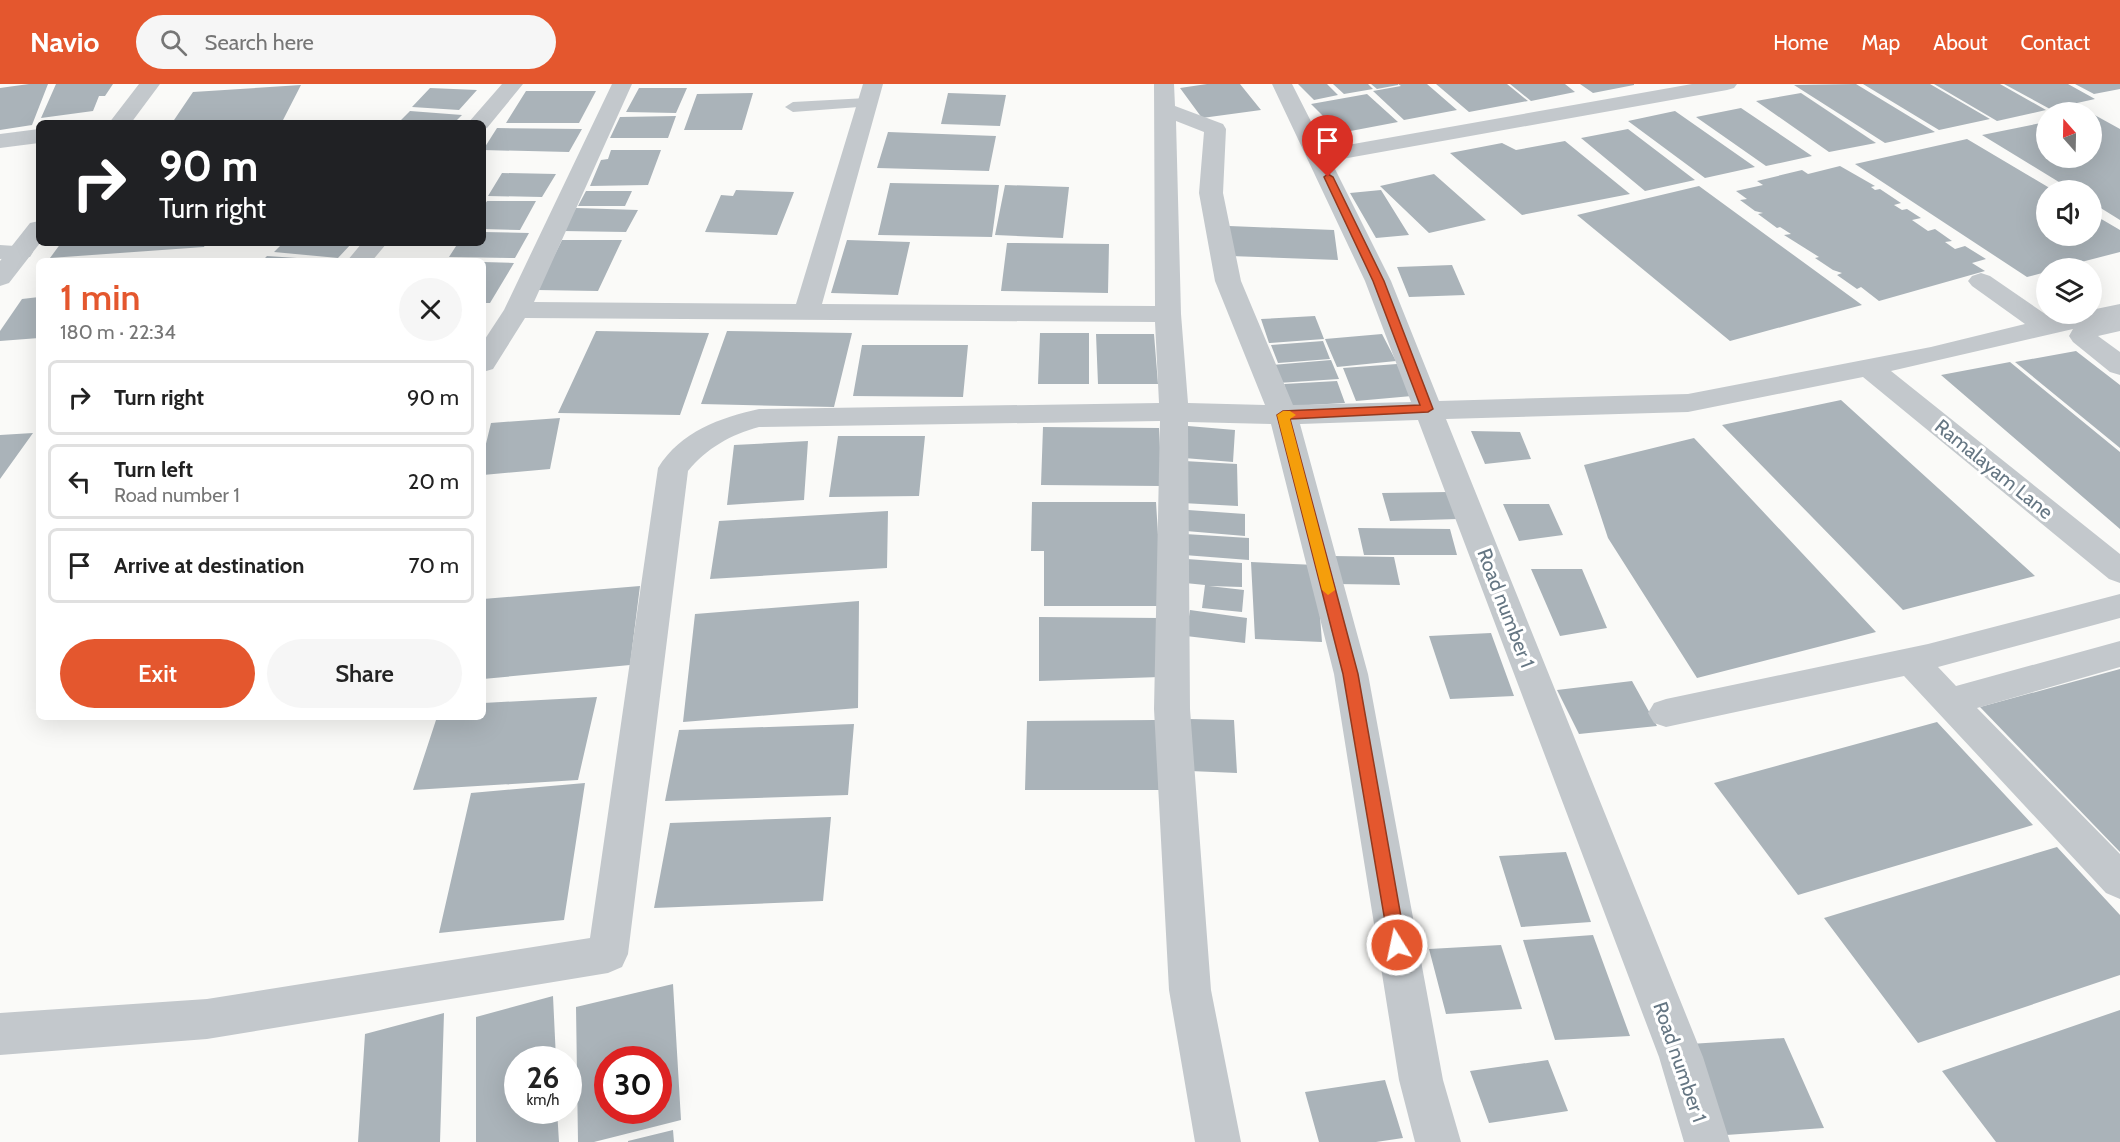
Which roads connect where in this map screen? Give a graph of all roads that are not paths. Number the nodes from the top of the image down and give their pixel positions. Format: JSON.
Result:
{"nodes":[{"id":1,"x":150,"y":84,"type":"edge"},
{"id":2,"x":513,"y":84,"type":"edge"},
{"id":3,"x":622,"y":84,"type":"edge"},
{"id":4,"x":1282,"y":84,"type":"edge"},
{"id":5,"x":1727,"y":84,"type":"edge"},
{"id":6,"x":870,"y":94,"type":"edge"},
{"id":7,"x":1164,"y":96,"type":"edge"},
{"id":8,"x":793,"y":107,"type":"dead end"},
{"id":9,"x":122,"y":120,"type":"edge"},
{"id":10,"x":482,"y":120,"type":"edge"},
{"id":11,"x":36,"y":136,"type":"edge"},
{"id":12,"x":0,"y":141,"type":"edge"},
{"id":13,"x":1318,"y":157,"type":"junction"},
{"id":14,"x":36,"y":230,"type":"edge"},
{"id":15,"x":372,"y":246,"type":"edge"},
{"id":16,"x":10,"y":252,"type":"edge"},
{"id":17,"x":362,"y":258,"type":"edge"},
{"id":18,"x":0,"y":278,"type":"edge"},
{"id":19,"x":1981,"y":281,"type":"dead end"},
{"id":20,"x":517,"y":310,"type":"junction"},
{"id":21,"x":807,"y":312,"type":"junction"},
{"id":22,"x":2120,"y":312,"type":"edge"},
{"id":23,"x":1168,"y":314,"type":"junction"},
{"id":24,"x":2120,"y":323,"type":"edge"},
{"id":25,"x":2046,"y":327,"type":"junction"},
{"id":26,"x":486,"y":358,"type":"edge"},
{"id":27,"x":2120,"y":366,"type":"edge"},
{"id":28,"x":1868,"y":367,"type":"junction"},
{"id":29,"x":1428,"y":409,"type":"junction"},
{"id":30,"x":1174,"y":412,"type":"junction"},
{"id":31,"x":1283,"y":415,"type":"junction"},
{"id":32,"x":2120,"y":571,"type":"edge"},
{"id":33,"x":2120,"y":606,"type":"edge"},
{"id":34,"x":2120,"y":654,"type":"edge"},
{"id":35,"x":1910,"y":660,"type":"junction"},
{"id":36,"x":1951,"y":701,"type":"junction"},
{"id":37,"x":1666,"y":713,"type":"dead end"},
{"id":38,"x":2120,"y":881,"type":"edge"},
{"id":39,"x":0,"y":1034,"type":"edge"},
{"id":40,"x":1218,"y":1142,"type":"edge"},
{"id":41,"x":1438,"y":1142,"type":"edge"},
{"id":42,"x":1707,"y":1142,"type":"edge"}],
"edges":[{"from":1,"to":9,"type":"street"},
{"from":2,"to":10,"type":"street"},
{"from":3,"to":20,"type":"street"},
{"from":4,"to":13,"type":"street","name":"Road number 1"},
{"from":5,"to":13,"type":"street"},
{"from":6,"to":8,"type":"lane"},
{"from":6,"to":21,"type":"street"},
{"from":7,"to":23,"type":"street"},
{"from":7,"to":31,"type":"street"},
{"from":11,"to":12,"type":"street"},
{"from":13,"to":29,"type":"street","name":"Road number 1"},
{"from":14,"to":16,"type":"street"},
{"from":15,"to":17,"type":"street"},
{"from":16,"to":18,"type":"street"},
{"from":19,"to":25,"type":"street"},
{"from":20,"to":21,"type":"street"},
{"from":20,"to":26,"type":"street"},
{"from":21,"to":23,"type":"street"},
{"from":22,"to":25,"type":"street"},
{"from":23,"to":30,"type":"street"},
{"from":24,"to":27,"type":"street"},
{"from":25,"to":28,"type":"street"},
{"from":28,"to":29,"type":"street"},
{"from":28,"to":32,"type":"street","name":"Ramalayam Lane"},
{"from":29,"to":31,"type":"street"},
{"from":29,"to":42,"type":"street","name":"Road number 1"},
{"from":30,"to":31,"type":"street"},
{"from":30,"to":39,"type":"street"},
{"from":30,"to":40,"type":"street"},
{"from":31,"to":41,"type":"street"},
{"from":33,"to":35,"type":"street"},
{"from":34,"to":36,"type":"street"},
{"from":35,"to":36,"type":"street"},
{"from":35,"to":37,"type":"street"},
{"from":36,"to":38,"type":"street"}]}
